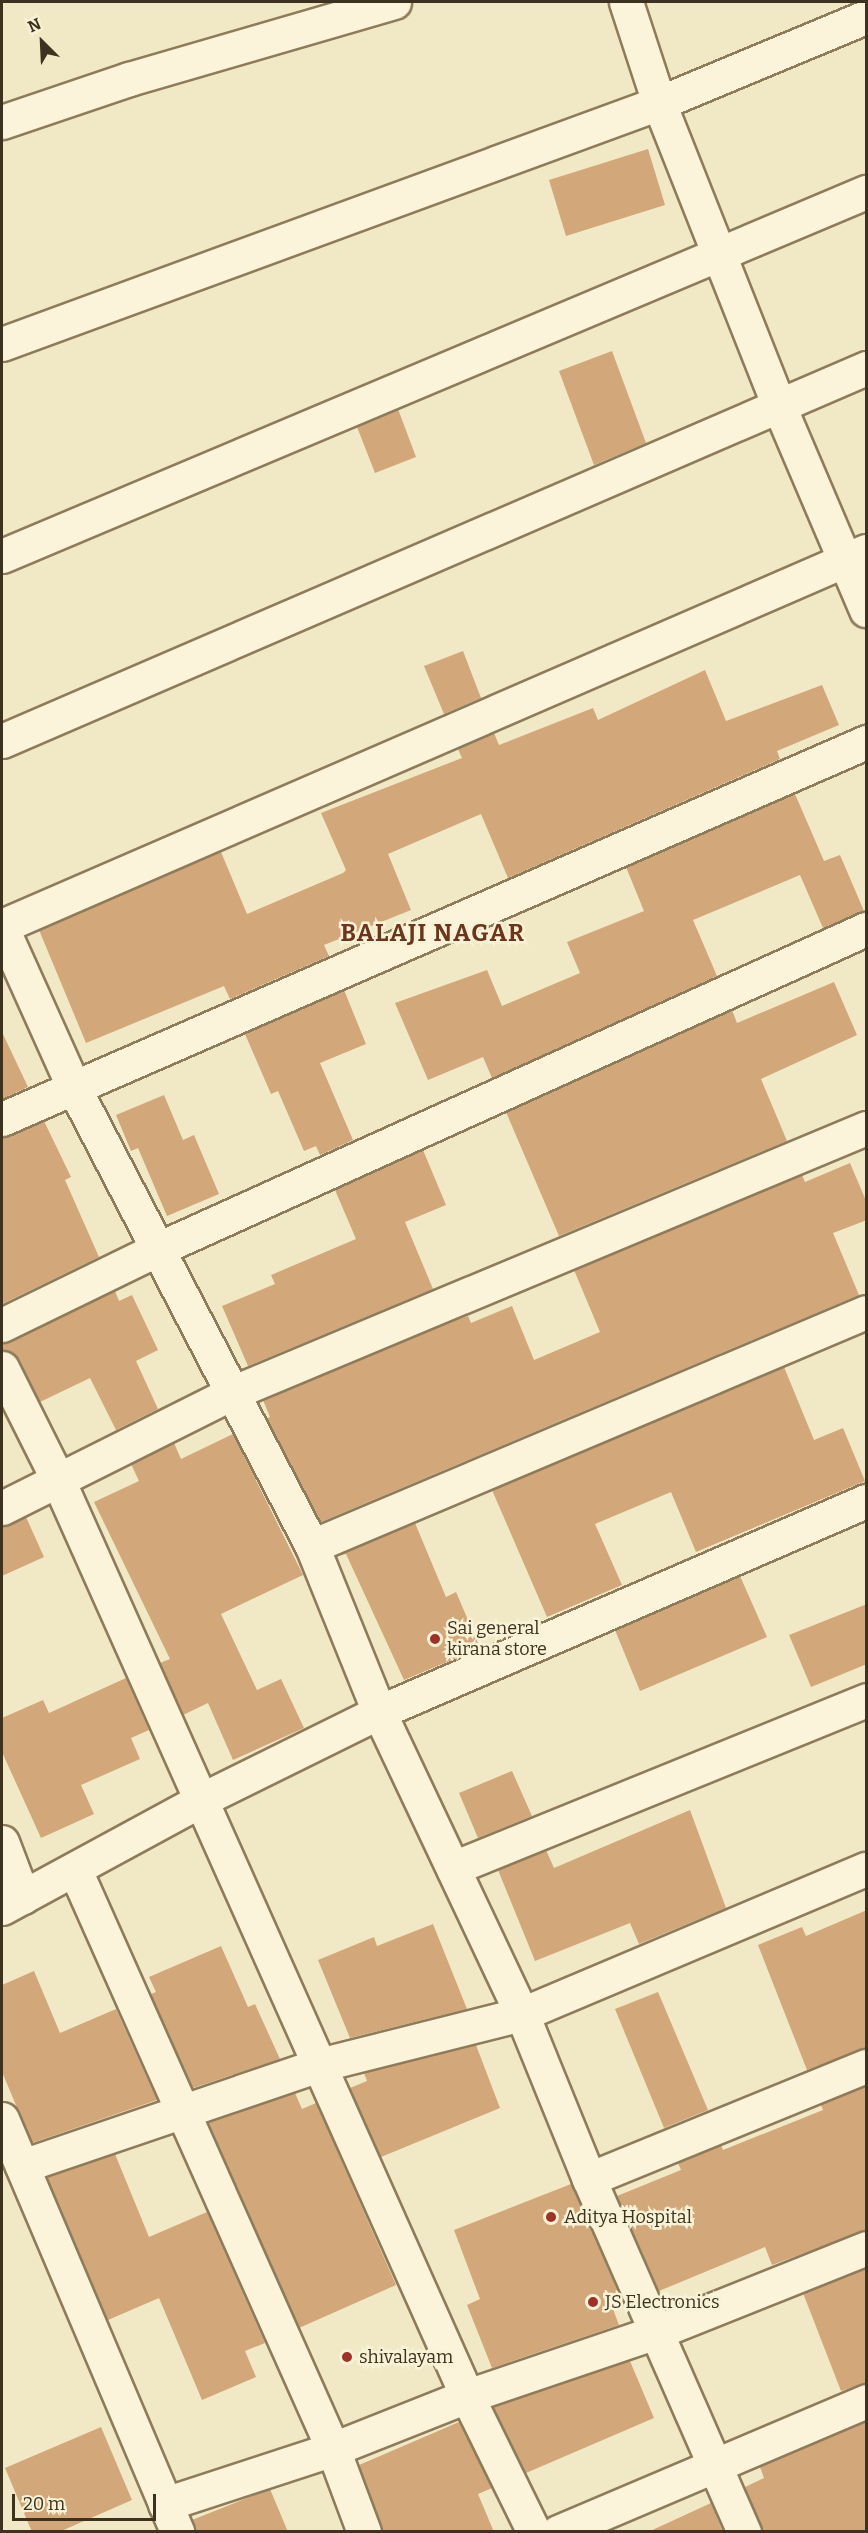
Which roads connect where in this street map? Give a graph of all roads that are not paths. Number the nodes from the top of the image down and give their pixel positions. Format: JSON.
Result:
{"nodes":[{"id":1,"x":394,"y":2,"type":"edge"},
{"id":2,"x":626,"y":2,"type":"edge"},
{"id":3,"x":867,"y":17,"type":"edge"},
{"id":4,"x":659,"y":103,"type":"junction"},
{"id":5,"x":2,"y":122,"type":"edge"},
{"id":6,"x":867,"y":192,"type":"edge"},
{"id":7,"x":721,"y":256,"type":"junction"},
{"id":8,"x":2,"y":344,"type":"edge"},
{"id":9,"x":867,"y":368,"type":"edge"},
{"id":10,"x":779,"y":406,"type":"junction"},
{"id":11,"x":2,"y":556,"type":"edge"},
{"id":12,"x":856,"y":556,"type":"edge"},
{"id":13,"x":867,"y":610,"type":"edge"},
{"id":14,"x":2,"y":741,"type":"edge"},
{"id":15,"x":867,"y":742,"type":"edge"},
{"id":16,"x":2,"y":927,"type":"edge"},
{"id":17,"x":867,"y":929,"type":"edge"},
{"id":18,"x":73,"y":1086,"type":"junction"},
{"id":19,"x":2,"y":1119,"type":"edge"},
{"id":20,"x":867,"y":1128,"type":"edge"},
{"id":21,"x":160,"y":1248,"type":"junction"},
{"id":22,"x":867,"y":1312,"type":"edge"},
{"id":23,"x":2,"y":1325,"type":"edge"},
{"id":24,"x":2,"y":1368,"type":"edge"},
{"id":25,"x":234,"y":1392,"type":"junction"},
{"id":26,"x":58,"y":1480,"type":"junction"},
{"id":27,"x":867,"y":1501,"type":"edge"},
{"id":28,"x":2,"y":1508,"type":"edge"},
{"id":29,"x":312,"y":1546,"type":"junction"},
{"id":30,"x":867,"y":1700,"type":"edge"},
{"id":31,"x":379,"y":1712,"type":"junction"},
{"id":32,"x":201,"y":1800,"type":"junction"},
{"id":33,"x":2,"y":1842,"type":"edge"},
{"id":34,"x":453,"y":1868,"type":"junction"},
{"id":35,"x":75,"y":1869,"type":"junction"},
{"id":36,"x":867,"y":1869,"type":"edge"},
{"id":37,"x":12,"y":1903,"type":"edge"},
{"id":38,"x":522,"y":2014,"type":"junction"},
{"id":39,"x":319,"y":2065,"type":"junction"},
{"id":40,"x":867,"y":2066,"type":"edge"},
{"id":41,"x":184,"y":2112,"type":"junction"},
{"id":42,"x":2,"y":2119,"type":"edge"},
{"id":43,"x":22,"y":2166,"type":"junction"},
{"id":44,"x":589,"y":2179,"type":"junction"},
{"id":45,"x":867,"y":2248,"type":"edge"},
{"id":46,"x":659,"y":2331,"type":"junction"},
{"id":47,"x":467,"y":2396,"type":"junction"},
{"id":48,"x":867,"y":2400,"type":"edge"},
{"id":49,"x":333,"y":2449,"type":"junction"},
{"id":50,"x":716,"y":2461,"type":"junction"},
{"id":51,"x":171,"y":2518,"type":"edge"},
{"id":52,"x":364,"y":2532,"type":"edge"},
{"id":53,"x":534,"y":2532,"type":"edge"},
{"id":54,"x":558,"y":2532,"type":"edge"},
{"id":55,"x":744,"y":2532,"type":"edge"}],
"edges":[{"from":1,"to":5,"type":"street"},
{"from":2,"to":4,"type":"street"},
{"from":3,"to":4,"type":"street"},
{"from":4,"to":7,"type":"street"},
{"from":4,"to":8,"type":"street"},
{"from":6,"to":7,"type":"street"},
{"from":7,"to":10,"type":"street"},
{"from":7,"to":11,"type":"street"},
{"from":9,"to":10,"type":"street"},
{"from":10,"to":12,"type":"street"},
{"from":10,"to":14,"type":"street"},
{"from":12,"to":13,"type":"street"},
{"from":12,"to":16,"type":"street"},
{"from":15,"to":18,"type":"street"},
{"from":16,"to":18,"type":"street"},
{"from":17,"to":21,"type":"street"},
{"from":18,"to":19,"type":"street"},
{"from":18,"to":21,"type":"street"},
{"from":20,"to":25,"type":"street"},
{"from":21,"to":23,"type":"street"},
{"from":21,"to":25,"type":"street"},
{"from":22,"to":29,"type":"street"},
{"from":24,"to":26,"type":"street"},
{"from":25,"to":26,"type":"street"},
{"from":25,"to":29,"type":"street"},
{"from":26,"to":28,"type":"street"},
{"from":26,"to":32,"type":"street"},
{"from":27,"to":31,"type":"street"},
{"from":29,"to":31,"type":"street"},
{"from":30,"to":34,"type":"street"},
{"from":31,"to":32,"type":"street"},
{"from":31,"to":34,"type":"street"},
{"from":32,"to":35,"type":"street"},
{"from":32,"to":39,"type":"street"},
{"from":33,"to":37,"type":"street"},
{"from":34,"to":38,"type":"street"},
{"from":35,"to":37,"type":"street"},
{"from":35,"to":41,"type":"street"},
{"from":36,"to":38,"type":"street"},
{"from":38,"to":39,"type":"street"},
{"from":38,"to":44,"type":"street"},
{"from":39,"to":41,"type":"street"},
{"from":39,"to":47,"type":"street"},
{"from":40,"to":44,"type":"street"},
{"from":41,"to":43,"type":"street"},
{"from":41,"to":49,"type":"street"},
{"from":42,"to":43,"type":"street"},
{"from":43,"to":51,"type":"street"},
{"from":44,"to":46,"type":"street"},
{"from":45,"to":46,"type":"street"},
{"from":46,"to":47,"type":"street"},
{"from":46,"to":50,"type":"street"},
{"from":47,"to":49,"type":"street"},
{"from":47,"to":53,"type":"street"},
{"from":48,"to":50,"type":"street"},
{"from":49,"to":51,"type":"street"},
{"from":49,"to":52,"type":"street"},
{"from":50,"to":54,"type":"street"},
{"from":50,"to":55,"type":"street"}]}
